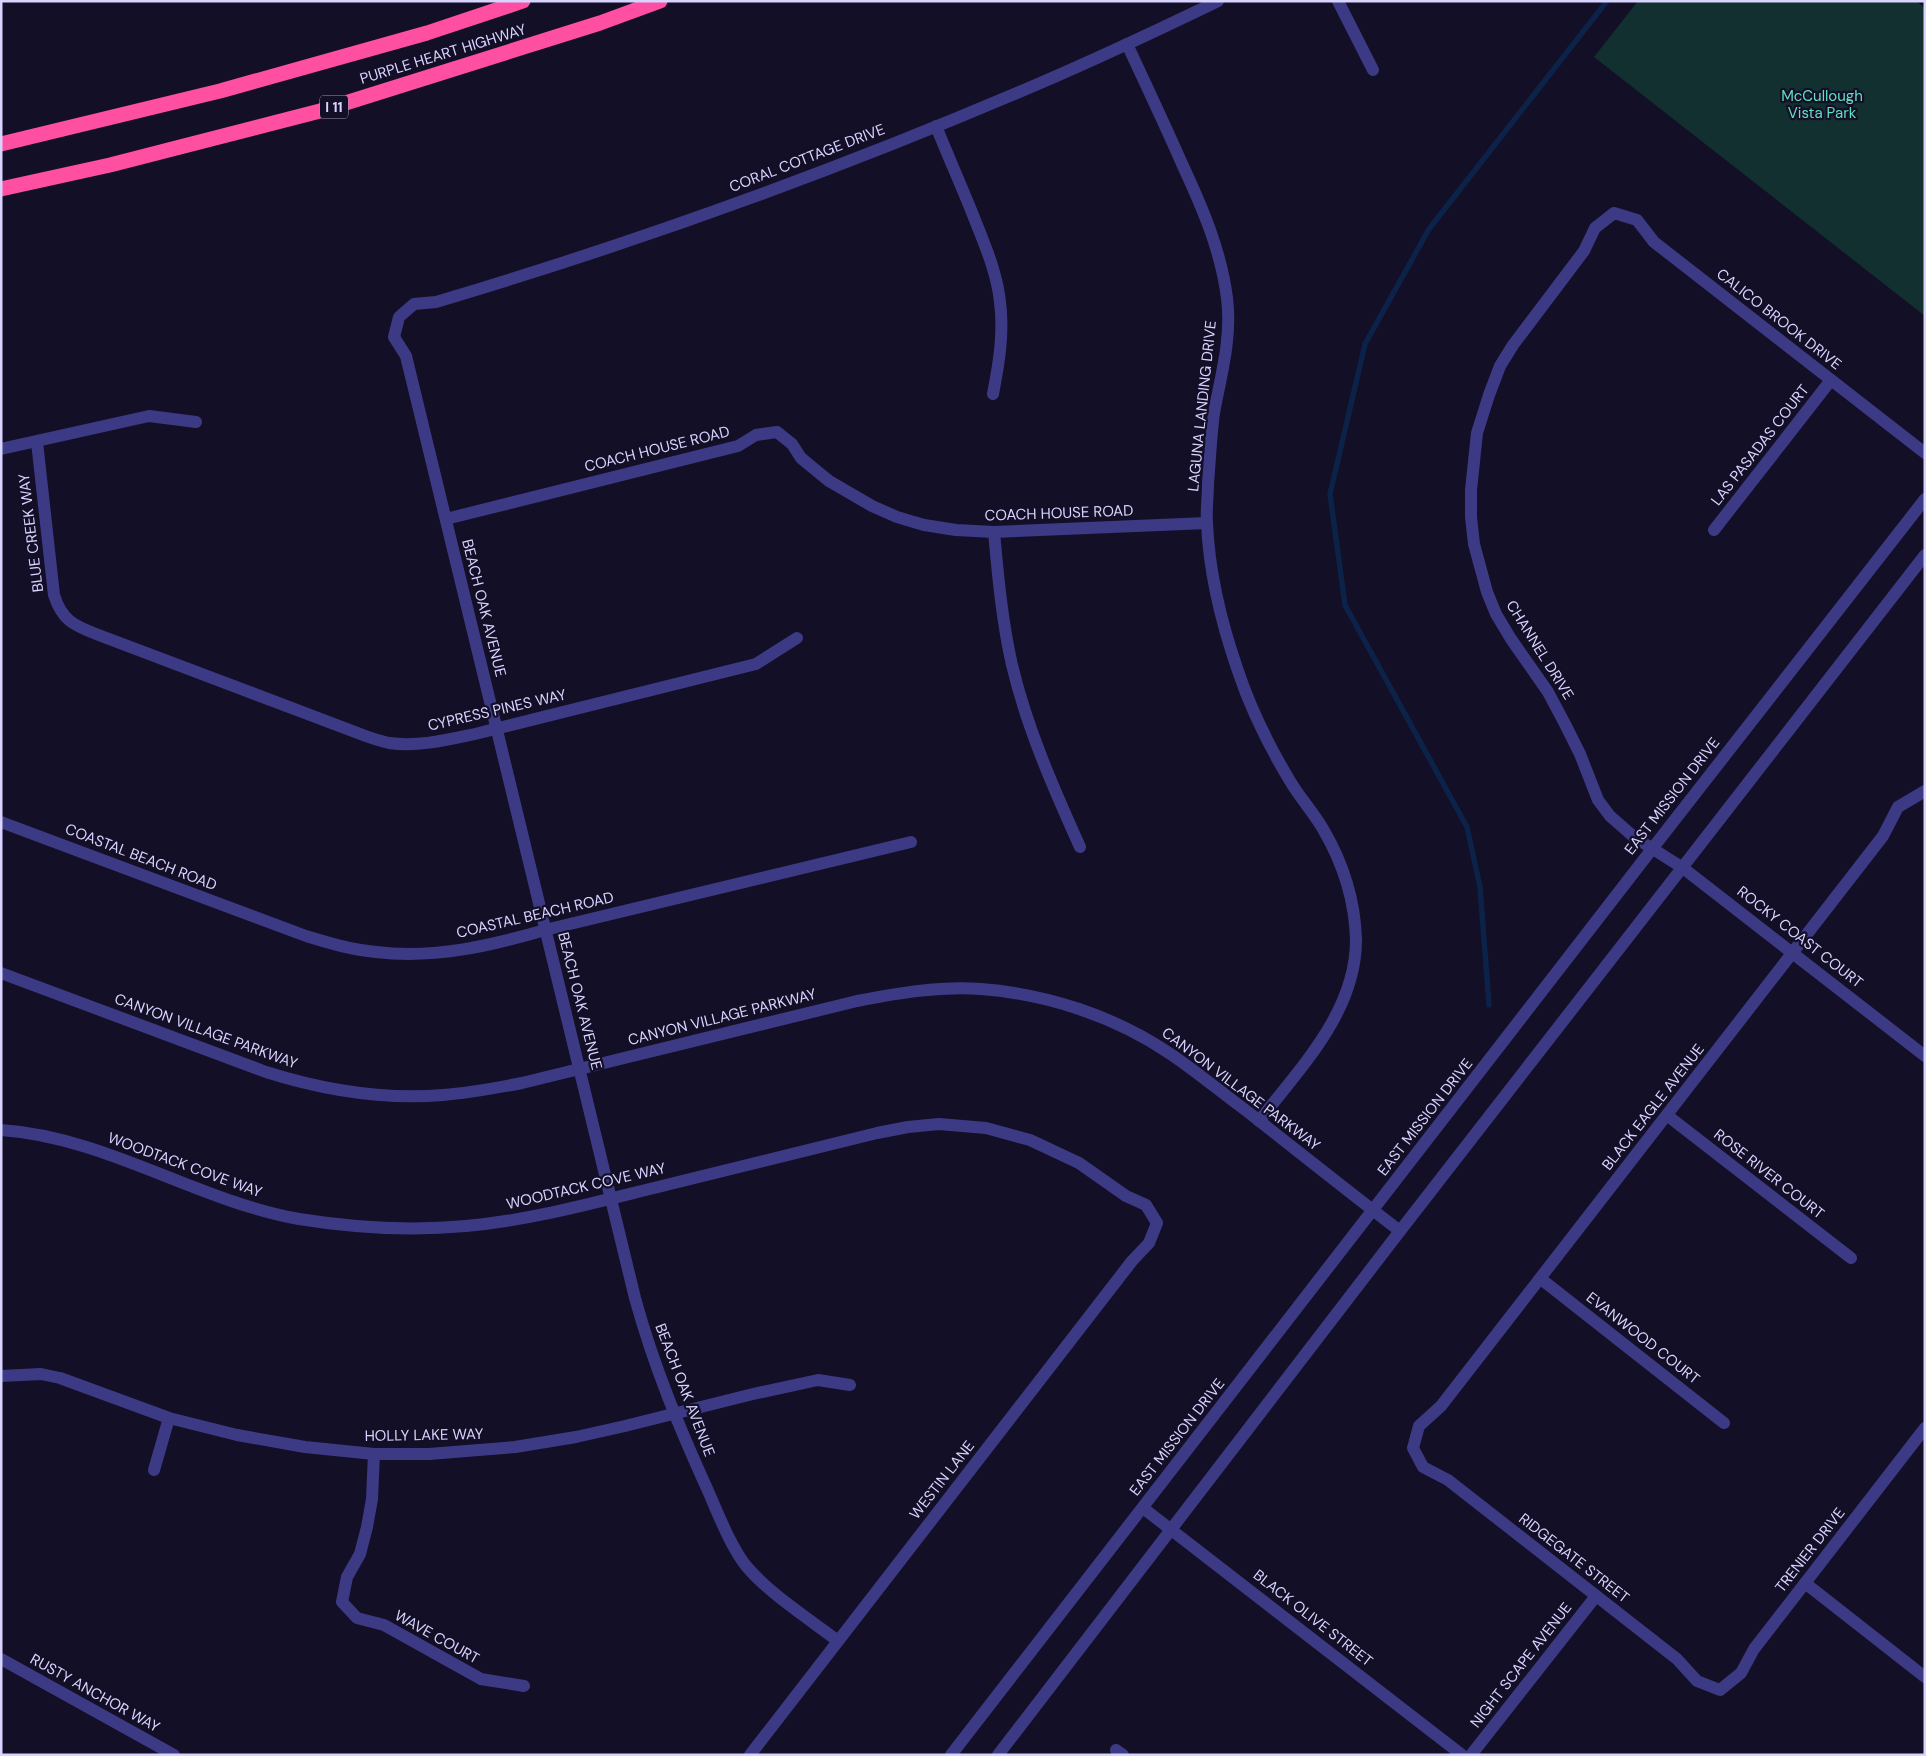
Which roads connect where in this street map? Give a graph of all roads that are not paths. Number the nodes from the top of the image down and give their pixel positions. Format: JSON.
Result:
{"nodes":[{"id":1,"x":523,"y":1,"type":"edge"},
{"id":2,"x":660,"y":1,"type":"edge"},
{"id":3,"x":1218,"y":1,"type":"edge"},
{"id":4,"x":1338,"y":1,"type":"edge"},
{"id":5,"x":1127,"y":44,"type":"junction"},
{"id":6,"x":1373,"y":70,"type":"dead end"},
{"id":7,"x":936,"y":126,"type":"junction"},
{"id":8,"x":1,"y":144,"type":"edge"},
{"id":9,"x":1,"y":189,"type":"edge"},
{"id":10,"x":1614,"y":213,"type":"joint"},
{"id":11,"x":398,"y":317,"type":"joint"},
{"id":12,"x":1831,"y":380,"type":"junction"},
{"id":13,"x":993,"y":394,"type":"dead end"},
{"id":14,"x":196,"y":422,"type":"dead end"},
{"id":15,"x":37,"y":442,"type":"junction"},
{"id":16,"x":1,"y":449,"type":"edge"},
{"id":17,"x":1925,"y":453,"type":"edge"},
{"id":18,"x":1925,"y":499,"type":"edge"},
{"id":19,"x":446,"y":519,"type":"junction"},
{"id":20,"x":1207,"y":523,"type":"junction"},
{"id":21,"x":1714,"y":530,"type":"dead end"},
{"id":22,"x":994,"y":532,"type":"junction"},
{"id":23,"x":1925,"y":555,"type":"edge"},
{"id":24,"x":65,"y":619,"type":"joint"},
{"id":25,"x":797,"y":638,"type":"dead end"},
{"id":26,"x":497,"y":729,"type":"junction"},
{"id":27,"x":1925,"y":791,"type":"edge"},
{"id":28,"x":1,"y":822,"type":"edge"},
{"id":29,"x":911,"y":842,"type":"dead end"},
{"id":30,"x":1080,"y":847,"type":"dead end"},
{"id":31,"x":1652,"y":849,"type":"junction"},
{"id":32,"x":1683,"y":868,"type":"junction"},
{"id":33,"x":545,"y":930,"type":"junction"},
{"id":34,"x":1793,"y":952,"type":"junction"},
{"id":35,"x":1,"y":973,"type":"edge"},
{"id":36,"x":1925,"y":1056,"type":"edge"},
{"id":37,"x":580,"y":1069,"type":"junction"},
{"id":38,"x":1668,"y":1116,"type":"junction"},
{"id":39,"x":1258,"y":1121,"type":"junction"},
{"id":40,"x":1,"y":1130,"type":"edge"},
{"id":41,"x":612,"y":1199,"type":"junction"},
{"id":42,"x":1374,"y":1211,"type":"junction"},
{"id":43,"x":1157,"y":1223,"type":"joint"},
{"id":44,"x":1400,"y":1231,"type":"junction"},
{"id":45,"x":1851,"y":1258,"type":"dead end"},
{"id":46,"x":1541,"y":1279,"type":"junction"},
{"id":47,"x":1,"y":1376,"type":"edge"},
{"id":48,"x":850,"y":1385,"type":"dead end"},
{"id":49,"x":674,"y":1415,"type":"junction"},
{"id":50,"x":169,"y":1418,"type":"junction"},
{"id":51,"x":1724,"y":1423,"type":"dead end"},
{"id":52,"x":1925,"y":1428,"type":"edge"},
{"id":53,"x":1412,"y":1448,"type":"joint"},
{"id":54,"x":374,"y":1454,"type":"junction"},
{"id":55,"x":154,"y":1470,"type":"dead end"},
{"id":56,"x":1143,"y":1508,"type":"junction"},
{"id":57,"x":1171,"y":1529,"type":"junction"},
{"id":58,"x":1805,"y":1583,"type":"junction"},
{"id":59,"x":1596,"y":1596,"type":"junction"},
{"id":60,"x":838,"y":1641,"type":"junction"},
{"id":61,"x":1,"y":1659,"type":"edge"},
{"id":62,"x":1925,"y":1677,"type":"edge"},
{"id":63,"x":524,"y":1686,"type":"dead end"},
{"id":64,"x":1720,"y":1690,"type":"joint"},
{"id":65,"x":174,"y":1755,"type":"edge"},
{"id":66,"x":750,"y":1755,"type":"edge"},
{"id":67,"x":952,"y":1755,"type":"edge"},
{"id":68,"x":998,"y":1755,"type":"edge"},
{"id":69,"x":1462,"y":1755,"type":"edge"},
{"id":70,"x":1471,"y":1755,"type":"edge"}],
"edges":[{"from":1,"to":8,"type":"highway","name":"PURPLE HEART HIGHWAY"},
{"from":2,"to":9,"type":"highway","name":"PURPLE HEART HIGHWAY","number":"I 11"},
{"from":3,"to":5,"type":"street","name":"CORAL COTTAGE DRIVE"},
{"from":4,"to":6,"type":"street"},
{"from":5,"to":7,"type":"street","name":"CORAL COTTAGE DRIVE"},
{"from":5,"to":20,"type":"street","name":"LAGUNA LANDING DRIVE"},
{"from":7,"to":11,"type":"street","name":"CORAL COTTAGE DRIVE"},
{"from":7,"to":13,"type":"street"},
{"from":10,"to":12,"type":"street","name":"CALICO BROOK DRIVE"},
{"from":10,"to":31,"type":"street","name":"CHANNEL DRIVE"},
{"from":11,"to":19,"type":"street","name":"BEACH OAK AVENUE"},
{"from":12,"to":17,"type":"street","name":"CALICO BROOK DRIVE"},
{"from":12,"to":21,"type":"street","name":"LAS PASADAS COURT"},
{"from":14,"to":15,"type":"street"},
{"from":15,"to":16,"type":"street"},
{"from":15,"to":24,"type":"street","name":"BLUE CREEK WAY"},
{"from":18,"to":31,"type":"street","name":"EAST MISSION DRIVE"},
{"from":19,"to":22,"type":"street","name":"COACH HOUSE ROAD"},
{"from":19,"to":26,"type":"street","name":"BEACH OAK AVENUE"},
{"from":20,"to":22,"type":"street","name":"COACH HOUSE ROAD"},
{"from":20,"to":39,"type":"street","name":"LAGUNA LANDING DRIVE"},
{"from":22,"to":30,"type":"street"},
{"from":23,"to":32,"type":"street"},
{"from":24,"to":26,"type":"street","name":"CYPRESS PINES WAY"},
{"from":25,"to":26,"type":"street","name":"CYPRESS PINES WAY"},
{"from":26,"to":33,"type":"street","name":"BEACH OAK AVENUE"},
{"from":27,"to":34,"type":"street","name":"BLACK EAGLE AVENUE"},
{"from":28,"to":33,"type":"street","name":"COASTAL BEACH ROAD"},
{"from":29,"to":33,"type":"street","name":"COASTAL BEACH ROAD"},
{"from":31,"to":32,"type":"street","name":"ROCKY COAST COURT"},
{"from":31,"to":42,"type":"street","name":"EAST MISSION DRIVE"},
{"from":32,"to":34,"type":"street","name":"ROCKY COAST COURT"},
{"from":32,"to":44,"type":"street"},
{"from":33,"to":37,"type":"street","name":"BEACH OAK AVENUE"},
{"from":34,"to":36,"type":"street","name":"ROCKY COAST COURT"},
{"from":34,"to":38,"type":"street","name":"BLACK EAGLE AVENUE"},
{"from":35,"to":37,"type":"street","name":"CANYON VILLAGE PARKWAY"},
{"from":37,"to":39,"type":"street","name":"CANYON VILLAGE PARKWAY"},
{"from":37,"to":41,"type":"street","name":"BEACH OAK AVENUE"},
{"from":38,"to":45,"type":"street","name":"ROSE RIVER COURT"},
{"from":38,"to":46,"type":"street","name":"BLACK EAGLE AVENUE"},
{"from":39,"to":42,"type":"street","name":"CANYON VILLAGE PARKWAY"},
{"from":40,"to":41,"type":"street","name":"WOODTACK COVE WAY"},
{"from":41,"to":43,"type":"street","name":"WOODTACK COVE WAY"},
{"from":41,"to":49,"type":"street","name":"BEACH OAK AVENUE"},
{"from":42,"to":44,"type":"street","name":"CANYON VILLAGE PARKWAY"},
{"from":42,"to":56,"type":"street","name":"EAST MISSION DRIVE"},
{"from":43,"to":60,"type":"street","name":"WESTIN LANE"},
{"from":44,"to":57,"type":"street"},
{"from":46,"to":51,"type":"street","name":"EVANWOOD COURT"},
{"from":46,"to":53,"type":"street","name":"BLACK EAGLE AVENUE"},
{"from":47,"to":50,"type":"street","name":"HOLLY LAKE WAY"},
{"from":48,"to":49,"type":"street","name":"HOLLY LAKE WAY"},
{"from":49,"to":54,"type":"street","name":"HOLLY LAKE WAY"},
{"from":49,"to":60,"type":"street","name":"BEACH OAK AVENUE"},
{"from":50,"to":54,"type":"street","name":"HOLLY LAKE WAY"},
{"from":50,"to":55,"type":"street"},
{"from":52,"to":58,"type":"street","name":"TRENIER DRIVE"},
{"from":53,"to":59,"type":"street","name":"RIDGEGATE STREET"},
{"from":54,"to":63,"type":"street","name":"WAVE COURT"},
{"from":56,"to":57,"type":"street","name":"BLACK OLIVE STREET"},
{"from":56,"to":67,"type":"street","name":"EAST MISSION DRIVE"},
{"from":57,"to":68,"type":"street"},
{"from":57,"to":69,"type":"street","name":"BLACK OLIVE STREET"},
{"from":58,"to":62,"type":"street"},
{"from":58,"to":64,"type":"street","name":"TRENIER DRIVE"},
{"from":59,"to":64,"type":"street","name":"RIDGEGATE STREET"},
{"from":59,"to":70,"type":"street","name":"NIGHT SCAPE AVENUE"},
{"from":60,"to":66,"type":"street","name":"WESTIN LANE"},
{"from":61,"to":65,"type":"street","name":"RUSTY ANCHOR WAY"}]}
